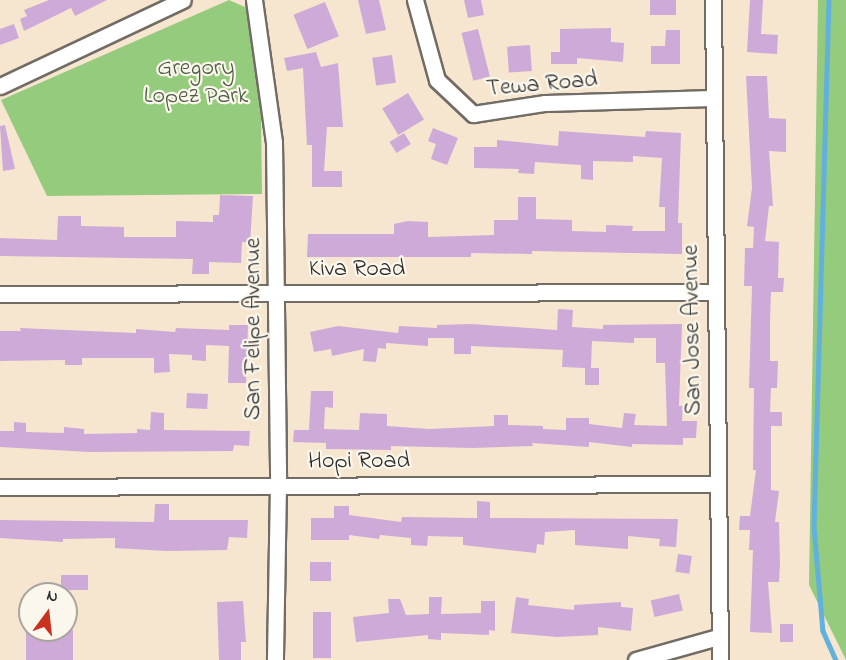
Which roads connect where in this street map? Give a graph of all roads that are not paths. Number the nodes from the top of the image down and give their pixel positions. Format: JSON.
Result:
{"nodes":[{"id":1,"x":183,"y":0,"type":"edge"},
{"id":2,"x":254,"y":0,"type":"edge"},
{"id":3,"x":415,"y":0,"type":"edge"},
{"id":4,"x":713,"y":0,"type":"edge"},
{"id":5,"x":0,"y":86,"type":"edge"},
{"id":6,"x":713,"y":98,"type":"junction"},
{"id":7,"x":276,"y":292,"type":"junction"},
{"id":8,"x":714,"y":292,"type":"junction"},
{"id":9,"x":0,"y":294,"type":"edge"},
{"id":10,"x":717,"y":484,"type":"junction"},
{"id":11,"x":278,"y":485,"type":"junction"},
{"id":12,"x":0,"y":487,"type":"edge"},
{"id":13,"x":718,"y":637,"type":"junction"},
{"id":14,"x":275,"y":660,"type":"edge"},
{"id":15,"x":636,"y":660,"type":"edge"},
{"id":16,"x":720,"y":660,"type":"edge"}],
"edges":[{"from":1,"to":5,"type":"street"},
{"from":2,"to":7,"type":"street","name":"San Felipe Avenue"},
{"from":3,"to":6,"type":"street","name":"Tewa Road"},
{"from":4,"to":6,"type":"street","name":"San Jose Avenue"},
{"from":6,"to":8,"type":"street","name":"San Jose Avenue"},
{"from":7,"to":8,"type":"street","name":"Kiva Road"},
{"from":7,"to":9,"type":"street","name":"Kiva Road"},
{"from":7,"to":11,"type":"street","name":"San Felipe Avenue"},
{"from":8,"to":10,"type":"street","name":"San Jose Avenue"},
{"from":10,"to":11,"type":"street","name":"Hopi Road"},
{"from":10,"to":13,"type":"street","name":"San Jose Avenue"},
{"from":11,"to":12,"type":"street","name":"Hopi Road"},
{"from":11,"to":14,"type":"street","name":"San Felipe Avenue"},
{"from":13,"to":15,"type":"street"},
{"from":13,"to":16,"type":"street","name":"San Jose Avenue"}]}
